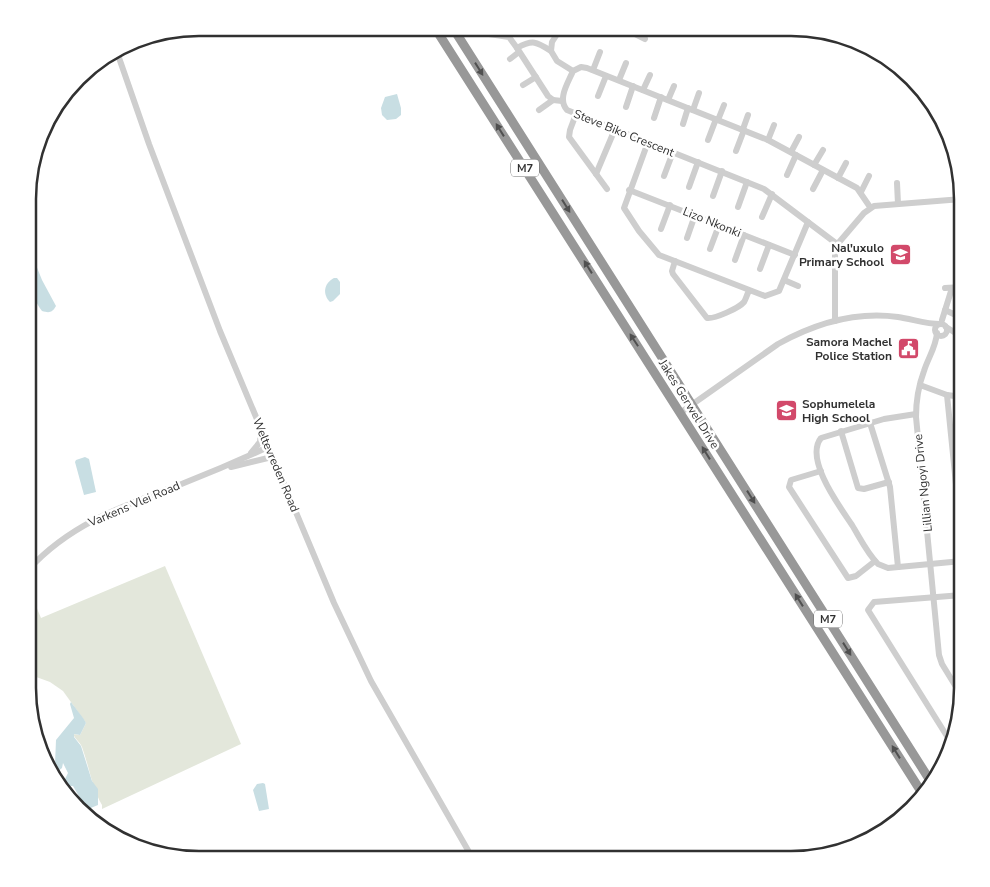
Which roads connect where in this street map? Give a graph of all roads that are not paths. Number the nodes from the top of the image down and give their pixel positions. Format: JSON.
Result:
{"nodes":[{"id":1,"x":441,"y":37,"type":"edge"},
{"id":2,"x":459,"y":37,"type":"edge"},
{"id":3,"x":503,"y":37,"type":"edge"},
{"id":4,"x":555,"y":37,"type":"edge"},
{"id":5,"x":641,"y":37,"type":"edge"},
{"id":6,"x":645,"y":39,"type":"dead end"},
{"id":7,"x":520,"y":49,"type":"junction"},
{"id":8,"x":551,"y":51,"type":"junction"},
{"id":9,"x":600,"y":52,"type":"dead end"},
{"id":10,"x":119,"y":58,"type":"edge"},
{"id":11,"x":510,"y":59,"type":"dead end"},
{"id":12,"x":626,"y":63,"type":"dead end"},
{"id":13,"x":593,"y":70,"type":"junction"},
{"id":14,"x":573,"y":71,"type":"junction"},
{"id":15,"x":650,"y":75,"type":"dead end"},
{"id":16,"x":606,"y":76,"type":"junction"},
{"id":17,"x":536,"y":77,"type":"junction"},
{"id":18,"x":619,"y":80,"type":"junction"},
{"id":19,"x":524,"y":85,"type":"dead end"},
{"id":20,"x":633,"y":86,"type":"junction"},
{"id":21,"x":674,"y":86,"type":"dead end"},
{"id":22,"x":643,"y":90,"type":"junction"},
{"id":23,"x":700,"y":92,"type":"dead end"},
{"id":24,"x":598,"y":96,"type":"dead end"},
{"id":25,"x":664,"y":98,"type":"junction"},
{"id":26,"x":553,"y":100,"type":"junction"},
{"id":27,"x":562,"y":102,"type":"junction"},
{"id":28,"x":724,"y":105,"type":"dead end"},
{"id":29,"x":626,"y":107,"type":"dead end"},
{"id":30,"x":691,"y":109,"type":"junction"},
{"id":31,"x":539,"y":110,"type":"dead end"},
{"id":32,"x":576,"y":114,"type":"junction"},
{"id":33,"x":748,"y":115,"type":"dead end"},
{"id":34,"x":654,"y":118,"type":"dead end"},
{"id":35,"x":717,"y":119,"type":"junction"},
{"id":36,"x":683,"y":124,"type":"dead end"},
{"id":37,"x":774,"y":125,"type":"dead end"},
{"id":38,"x":615,"y":129,"type":"junction"},
{"id":39,"x":743,"y":130,"type":"junction"},
{"id":40,"x":799,"y":137,"type":"dead end"},
{"id":41,"x":708,"y":140,"type":"dead end"},
{"id":42,"x":768,"y":140,"type":"junction"},
{"id":43,"x":648,"y":142,"type":"junction"},
{"id":44,"x":823,"y":150,"type":"dead end"},
{"id":45,"x":736,"y":151,"type":"dead end"},
{"id":46,"x":673,"y":152,"type":"junction"},
{"id":47,"x":794,"y":154,"type":"junction"},
{"id":48,"x":698,"y":162,"type":"junction"},
{"id":49,"x":846,"y":163,"type":"dead end"},
{"id":50,"x":814,"y":165,"type":"junction"},
{"id":51,"x":823,"y":170,"type":"junction"},
{"id":52,"x":722,"y":172,"type":"junction"},
{"id":53,"x":596,"y":174,"type":"junction"},
{"id":54,"x":787,"y":175,"type":"dead end"},
{"id":55,"x":664,"y":176,"type":"dead end"},
{"id":56,"x":869,"y":176,"type":"dead end"},
{"id":57,"x":838,"y":178,"type":"junction"},
{"id":58,"x":747,"y":182,"type":"junction"},
{"id":59,"x":897,"y":183,"type":"dead end"},
{"id":60,"x":689,"y":186,"type":"dead end"},
{"id":61,"x":607,"y":189,"type":"dead end"},
{"id":62,"x":813,"y":189,"type":"dead end"},
{"id":63,"x":630,"y":190,"type":"junction"},
{"id":64,"x":861,"y":192,"type":"junction"},
{"id":65,"x":772,"y":194,"type":"junction"},
{"id":66,"x":713,"y":196,"type":"dead end"},
{"id":67,"x":953,"y":200,"type":"edge"},
{"id":68,"x":898,"y":204,"type":"junction"},
{"id":69,"x":670,"y":205,"type":"junction"},
{"id":70,"x":738,"y":207,"type":"dead end"},
{"id":71,"x":870,"y":207,"type":"junction"},
{"id":72,"x":695,"y":215,"type":"junction"},
{"id":73,"x":762,"y":217,"type":"dead end"},
{"id":74,"x":808,"y":222,"type":"junction"},
{"id":75,"x":719,"y":225,"type":"junction"},
{"id":76,"x":662,"y":229,"type":"dead end"},
{"id":77,"x":744,"y":235,"type":"junction"},
{"id":78,"x":687,"y":238,"type":"dead end"},
{"id":79,"x":837,"y":244,"type":"junction"},
{"id":80,"x":769,"y":245,"type":"junction"},
{"id":81,"x":710,"y":249,"type":"dead end"},
{"id":82,"x":795,"y":255,"type":"junction"},
{"id":83,"x":735,"y":260,"type":"dead end"},
{"id":84,"x":675,"y":261,"type":"junction"},
{"id":85,"x":760,"y":269,"type":"dead end"},
{"id":86,"x":784,"y":280,"type":"junction"},
{"id":87,"x":798,"y":286,"type":"dead end"},
{"id":88,"x":944,"y":288,"type":"dead end"},
{"id":89,"x":952,"y":288,"type":"joint"},
{"id":90,"x":749,"y":290,"type":"junction"},
{"id":91,"x":945,"y":310,"type":"junction"},
{"id":92,"x":953,"y":314,"type":"edge"},
{"id":93,"x":834,"y":321,"type":"junction"},
{"id":94,"x":925,"y":323,"type":"junction"},
{"id":95,"x":943,"y":324,"type":"junction"},
{"id":96,"x":953,"y":331,"type":"edge"},
{"id":97,"x":940,"y":334,"type":"junction"},
{"id":98,"x":953,"y":335,"type":"edge"},
{"id":99,"x":920,"y":385,"type":"junction"},
{"id":100,"x":947,"y":395,"type":"junction"},
{"id":101,"x":953,"y":396,"type":"edge"},
{"id":102,"x":692,"y":404,"type":"junction"},
{"id":103,"x":680,"y":413,"type":"junction"},
{"id":104,"x":916,"y":414,"type":"junction"},
{"id":105,"x":870,"y":423,"type":"junction"},
{"id":106,"x":261,"y":429,"type":"junction"},
{"id":107,"x":841,"y":432,"type":"junction"},
{"id":108,"x":268,"y":447,"type":"junction"},
{"id":109,"x":246,"y":457,"type":"junction"},
{"id":110,"x":272,"y":457,"type":"junction"},
{"id":111,"x":954,"y":460,"type":"edge"},
{"id":112,"x":222,"y":468,"type":"junction"},
{"id":113,"x":821,"y":471,"type":"junction"},
{"id":114,"x":889,"y":482,"type":"junction"},
{"id":115,"x":37,"y":561,"type":"edge"},
{"id":116,"x":875,"y":561,"type":"junction"},
{"id":117,"x":954,"y":562,"type":"edge"},
{"id":118,"x":931,"y":564,"type":"junction"},
{"id":119,"x":898,"y":567,"type":"junction"},
{"id":120,"x":954,"y":596,"type":"edge"},
{"id":121,"x":934,"y":598,"type":"junction"},
{"id":122,"x":954,"y":683,"type":"edge"},
{"id":123,"x":946,"y":735,"type":"edge"},
{"id":124,"x":927,"y":776,"type":"edge"},
{"id":125,"x":919,"y":788,"type":"edge"},
{"id":126,"x":468,"y":851,"type":"edge"}],
"edges":[{"from":103,"to":1,"type":"highway","name":"Jakes Gerwel Drive","number":"M7","one_way":true},
{"from":2,"to":102,"type":"highway","name":"Jakes Gerwel Drive","number":"M7","one_way":true},
{"from":3,"to":7,"type":"street"},
{"from":4,"to":8,"type":"street"},
{"from":5,"to":6,"type":"street"},
{"from":7,"to":8,"type":"street"},
{"from":7,"to":11,"type":"street"},
{"from":7,"to":17,"type":"street"},
{"from":8,"to":14,"type":"street"},
{"from":9,"to":13,"type":"street"},
{"from":10,"to":106,"type":"street","name":"Weltevreden Road"},
{"from":12,"to":18,"type":"street"},
{"from":13,"to":14,"type":"street"},
{"from":13,"to":16,"type":"street"},
{"from":14,"to":27,"type":"street","name":"Steve Biko Crescent"},
{"from":15,"to":22,"type":"street"},
{"from":16,"to":18,"type":"street"},
{"from":16,"to":24,"type":"street"},
{"from":17,"to":19,"type":"street"},
{"from":17,"to":26,"type":"street"},
{"from":18,"to":20,"type":"street"},
{"from":20,"to":22,"type":"street"},
{"from":20,"to":29,"type":"street"},
{"from":21,"to":25,"type":"street"},
{"from":22,"to":25,"type":"street"},
{"from":23,"to":30,"type":"street"},
{"from":25,"to":30,"type":"street"},
{"from":25,"to":34,"type":"street"},
{"from":26,"to":27,"type":"street"},
{"from":26,"to":31,"type":"street"},
{"from":27,"to":32,"type":"street","name":"Steve Biko Crescent"},
{"from":28,"to":35,"type":"street"},
{"from":30,"to":35,"type":"street"},
{"from":30,"to":36,"type":"street"},
{"from":32,"to":38,"type":"street","name":"Steve Biko Crescent"},
{"from":32,"to":53,"type":"street"},
{"from":33,"to":39,"type":"street"},
{"from":35,"to":39,"type":"street"},
{"from":35,"to":41,"type":"street"},
{"from":37,"to":42,"type":"street"},
{"from":38,"to":43,"type":"street","name":"Steve Biko Crescent"},
{"from":38,"to":53,"type":"street"},
{"from":39,"to":42,"type":"street"},
{"from":39,"to":45,"type":"street"},
{"from":40,"to":47,"type":"street"},
{"from":42,"to":47,"type":"street"},
{"from":43,"to":46,"type":"street","name":"Steve Biko Crescent"},
{"from":43,"to":63,"type":"street"},
{"from":44,"to":50,"type":"street"},
{"from":46,"to":48,"type":"street","name":"Steve Biko Crescent"},
{"from":46,"to":55,"type":"street"},
{"from":47,"to":50,"type":"street"},
{"from":47,"to":54,"type":"street"},
{"from":48,"to":52,"type":"street","name":"Steve Biko Crescent"},
{"from":48,"to":60,"type":"street"},
{"from":49,"to":57,"type":"street"},
{"from":50,"to":51,"type":"street"},
{"from":51,"to":57,"type":"street"},
{"from":51,"to":62,"type":"street"},
{"from":52,"to":58,"type":"street","name":"Steve Biko Crescent"},
{"from":52,"to":66,"type":"street"},
{"from":53,"to":61,"type":"street"},
{"from":56,"to":64,"type":"street"},
{"from":57,"to":64,"type":"street"},
{"from":58,"to":65,"type":"street","name":"Steve Biko Crescent"},
{"from":58,"to":70,"type":"street"},
{"from":59,"to":68,"type":"street"},
{"from":63,"to":69,"type":"street","name":"Lizo Nkonki"},
{"from":63,"to":84,"type":"street"},
{"from":64,"to":71,"type":"street"},
{"from":65,"to":73,"type":"street"},
{"from":65,"to":74,"type":"street","name":"Steve Biko Crescent"},
{"from":67,"to":68,"type":"street"},
{"from":68,"to":71,"type":"street"},
{"from":69,"to":72,"type":"street","name":"Lizo Nkonki"},
{"from":69,"to":76,"type":"street"},
{"from":71,"to":79,"type":"street"},
{"from":72,"to":75,"type":"street","name":"Lizo Nkonki"},
{"from":72,"to":78,"type":"street"},
{"from":74,"to":79,"type":"street","name":"Steve Biko Crescent"},
{"from":74,"to":82,"type":"street"},
{"from":75,"to":77,"type":"street","name":"Lizo Nkonki"},
{"from":75,"to":81,"type":"street"},
{"from":77,"to":80,"type":"street","name":"Lizo Nkonki"},
{"from":77,"to":83,"type":"street"},
{"from":79,"to":93,"type":"street"},
{"from":80,"to":82,"type":"street","name":"Lizo Nkonki"},
{"from":80,"to":85,"type":"street"},
{"from":82,"to":86,"type":"street"},
{"from":84,"to":90,"type":"street"},
{"from":84,"to":90,"type":"street"},
{"from":86,"to":87,"type":"street"},
{"from":86,"to":90,"type":"street"},
{"from":88,"to":89,"type":"street"},
{"from":89,"to":91,"type":"street"},
{"from":91,"to":92,"type":"street"},
{"from":91,"to":95,"type":"street"},
{"from":93,"to":94,"type":"street"},
{"from":93,"to":102,"type":"street"},
{"from":94,"to":95,"type":"street"},
{"from":94,"to":97,"type":"street"},
{"from":95,"to":96,"type":"street"},
{"from":95,"to":97,"type":"street"},
{"from":95,"to":97,"type":"street"},
{"from":97,"to":98,"type":"street"},
{"from":97,"to":99,"type":"street","name":"Lillian Ngoyi Drive"},
{"from":99,"to":100,"type":"street"},
{"from":99,"to":104,"type":"street","name":"Lillian Ngoyi Drive"},
{"from":100,"to":101,"type":"street"},
{"from":100,"to":111,"type":"street"},
{"from":102,"to":103,"type":"street"},
{"from":102,"to":124,"type":"highway","name":"Jakes Gerwel Drive","number":"M7","one_way":true},
{"from":125,"to":103,"type":"highway","name":"Jakes Gerwel Drive","number":"M7","one_way":true},
{"from":104,"to":105,"type":"street"},
{"from":104,"to":118,"type":"street","name":"Lillian Ngoyi Drive"},
{"from":105,"to":107,"type":"street"},
{"from":105,"to":114,"type":"street"},
{"from":106,"to":108,"type":"street","name":"Weltevreden Road"},
{"from":106,"to":109,"type":"street"},
{"from":107,"to":113,"type":"street"},
{"from":107,"to":114,"type":"street"},
{"from":108,"to":109,"type":"street","name":"Varkens Vlei Road"},
{"from":108,"to":110,"type":"street","name":"Weltevreden Road"},
{"from":109,"to":112,"type":"street","name":"Varkens Vlei Road"},
{"from":110,"to":112,"type":"street","name":"Varkens Vlei Road"},
{"from":110,"to":126,"type":"street","name":"Weltevreden Road"},
{"from":112,"to":115,"type":"street","name":"Varkens Vlei Road"},
{"from":113,"to":116,"type":"street"},
{"from":113,"to":116,"type":"street"},
{"from":114,"to":119,"type":"street"},
{"from":116,"to":119,"type":"street"},
{"from":117,"to":118,"type":"street"},
{"from":118,"to":119,"type":"street"},
{"from":118,"to":121,"type":"street","name":"Lillian Ngoyi Drive"},
{"from":120,"to":121,"type":"street"},
{"from":121,"to":122,"type":"street","name":"Lillian Ngoyi Drive"},
{"from":121,"to":123,"type":"street"}]}
